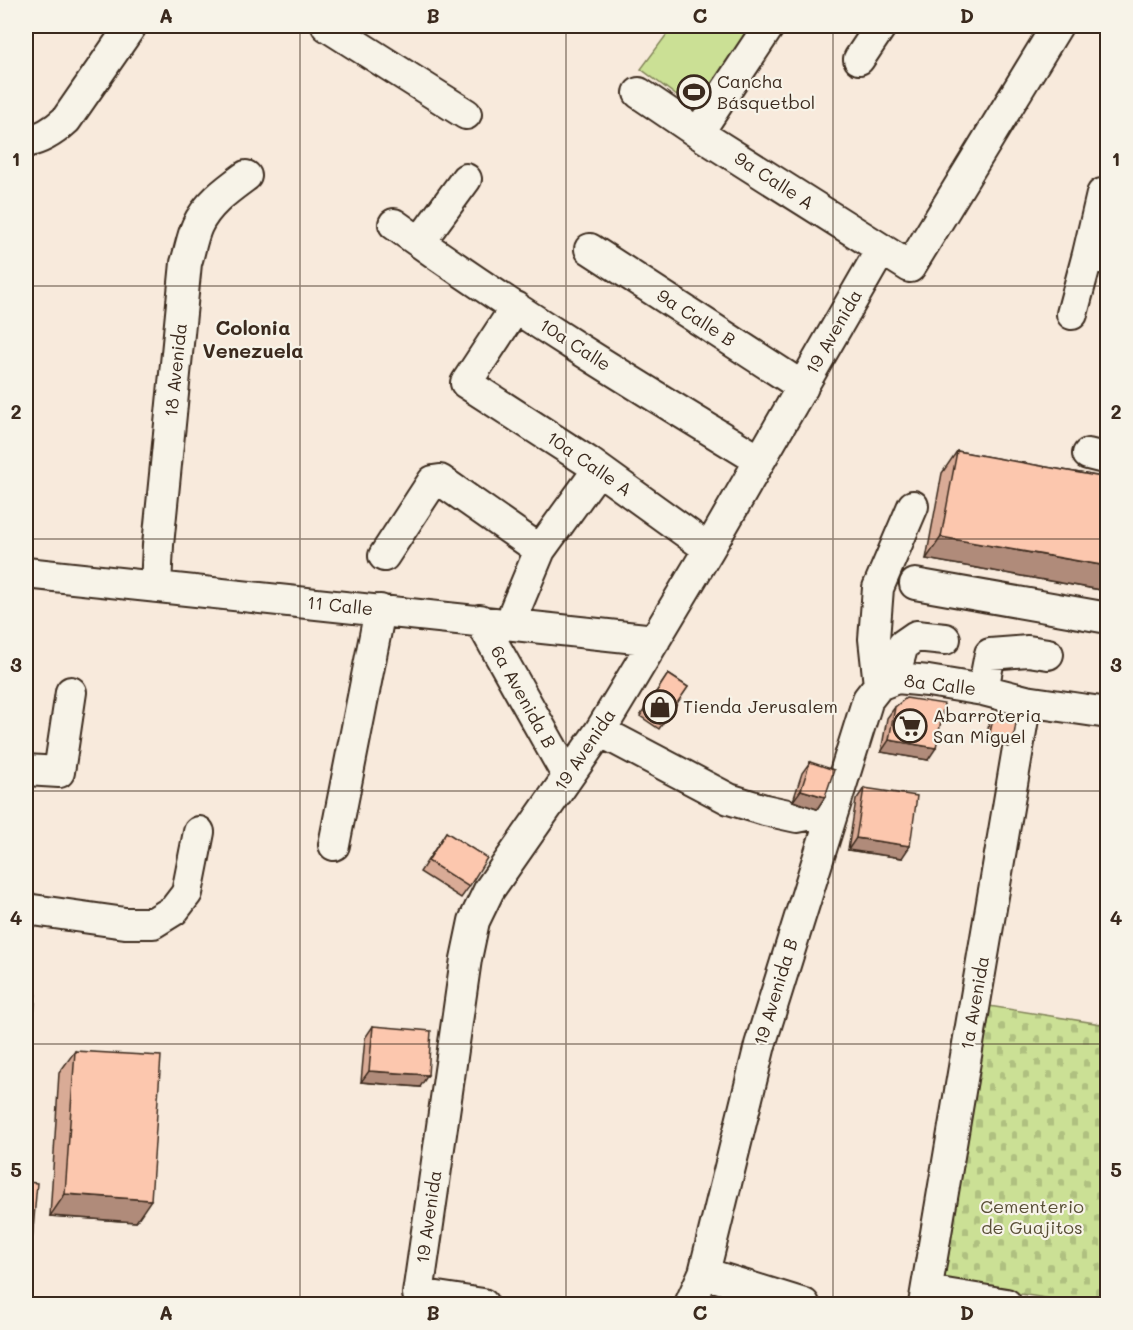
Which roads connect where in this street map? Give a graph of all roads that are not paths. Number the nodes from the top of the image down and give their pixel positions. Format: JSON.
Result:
{"nodes":[{"id":1,"x":131,"y":26,"type":"edge"},
{"id":2,"x":327,"y":26,"type":"edge"},
{"id":3,"x":769,"y":26,"type":"edge"},
{"id":4,"x":881,"y":26,"type":"edge"},
{"id":5,"x":1057,"y":26,"type":"edge"},
{"id":6,"x":859,"y":59,"type":"dead end"},
{"id":7,"x":639,"y":93,"type":"dead end"},
{"id":8,"x":466,"y":114,"type":"dead end"},
{"id":9,"x":698,"y":133,"type":"junction"},
{"id":10,"x":35,"y":139,"type":"edge"},
{"id":11,"x":246,"y":176,"type":"dead end"},
{"id":12,"x":466,"y":179,"type":"dead end"},
{"id":13,"x":1102,"y":194,"type":"dead end"},
{"id":14,"x":394,"y":224,"type":"dead end"},
{"id":15,"x":420,"y":243,"type":"junction"},
{"id":16,"x":590,"y":249,"type":"dead end"},
{"id":17,"x":881,"y":250,"type":"junction"},
{"id":18,"x":1098,"y":256,"type":"edge"},
{"id":19,"x":516,"y":307,"type":"junction"},
{"id":20,"x":1072,"y":314,"type":"dead end"},
{"id":21,"x":803,"y":387,"type":"junction"},
{"id":22,"x":759,"y":460,"type":"junction"},
{"id":23,"x":598,"y":470,"type":"junction"},
{"id":24,"x":913,"y":506,"type":"dead end"},
{"id":25,"x":709,"y":549,"type":"junction"},
{"id":26,"x":540,"y":550,"type":"junction"},
{"id":27,"x":384,"y":556,"type":"dead end"},
{"id":28,"x":26,"y":573,"type":"edge"},
{"id":29,"x":915,"y":584,"type":"dead end"},
{"id":30,"x":156,"y":586,"type":"junction"},
{"id":31,"x":380,"y":610,"type":"junction"},
{"id":32,"x":1107,"y":618,"type":"edge"},
{"id":33,"x":480,"y":620,"type":"junction"},
{"id":34,"x":513,"y":624,"type":"junction"},
{"id":35,"x":945,"y":639,"type":"dead end"},
{"id":36,"x":655,"y":640,"type":"junction"},
{"id":37,"x":1048,"y":654,"type":"dead end"},
{"id":38,"x":888,"y":682,"type":"junction"},
{"id":39,"x":983,"y":690,"type":"junction"},
{"id":40,"x":71,"y":692,"type":"dead end"},
{"id":41,"x":1026,"y":701,"type":"junction"},
{"id":42,"x":1107,"y":713,"type":"edge"},
{"id":43,"x":600,"y":731,"type":"junction"},
{"id":44,"x":26,"y":770,"type":"edge"},
{"id":45,"x":567,"y":775,"type":"junction"},
{"id":46,"x":832,"y":810,"type":"junction"},
{"id":47,"x":199,"y":832,"type":"dead end"},
{"id":48,"x":334,"y":845,"type":"dead end"},
{"id":49,"x":26,"y":909,"type":"edge"},
{"id":50,"x":704,"y":1273,"type":"junction"},
{"id":51,"x":926,"y":1298,"type":"edge"},
{"id":52,"x":414,"y":1299,"type":"edge"},
{"id":53,"x":483,"y":1305,"type":"edge"},
{"id":54,"x":690,"y":1305,"type":"edge"},
{"id":55,"x":804,"y":1305,"type":"edge"},
{"id":56,"x":1006,"y":1305,"type":"edge"}],
"edges":[{"from":1,"to":10,"type":"street"},
{"from":2,"to":8,"type":"street"},
{"from":3,"to":9,"type":"street"},
{"from":4,"to":6,"type":"street"},
{"from":5,"to":17,"type":"street","name":"9a Calle A"},
{"from":7,"to":9,"type":"street","name":"9a Calle A"},
{"from":9,"to":17,"type":"street","name":"9a Calle A"},
{"from":11,"to":30,"type":"street","name":"18 Avenida"},
{"from":12,"to":15,"type":"street"},
{"from":13,"to":18,"type":"street"},
{"from":14,"to":15,"type":"street","name":"10a Calle"},
{"from":15,"to":19,"type":"street","name":"10a Calle"},
{"from":16,"to":21,"type":"street","name":"9a Calle B"},
{"from":17,"to":21,"type":"street","name":"19 Avenida"},
{"from":18,"to":20,"type":"street"},
{"from":19,"to":22,"type":"street","name":"10a Calle"},
{"from":19,"to":23,"type":"street","name":"10a Calle A"},
{"from":21,"to":22,"type":"street","name":"19 Avenida"},
{"from":22,"to":25,"type":"street","name":"19 Avenida"},
{"from":23,"to":25,"type":"street","name":"10a Calle A"},
{"from":23,"to":26,"type":"street"},
{"from":24,"to":38,"type":"street"},
{"from":25,"to":36,"type":"street","name":"19 Avenida"},
{"from":26,"to":27,"type":"street"},
{"from":26,"to":34,"type":"street"},
{"from":28,"to":30,"type":"street","name":"11 Calle"},
{"from":29,"to":32,"type":"street"},
{"from":30,"to":31,"type":"street","name":"11 Calle"},
{"from":31,"to":33,"type":"street","name":"11 Calle"},
{"from":31,"to":48,"type":"street"},
{"from":33,"to":34,"type":"street","name":"11 Calle"},
{"from":33,"to":45,"type":"street","name":"6a Avenida B"},
{"from":34,"to":36,"type":"street","name":"11 Calle"},
{"from":35,"to":38,"type":"street"},
{"from":36,"to":43,"type":"street","name":"19 Avenida"},
{"from":37,"to":39,"type":"street"},
{"from":38,"to":39,"type":"street","name":"8a Calle"},
{"from":38,"to":46,"type":"street","name":"19 Avenida B"},
{"from":39,"to":41,"type":"street","name":"8a Calle"},
{"from":40,"to":44,"type":"street"},
{"from":41,"to":42,"type":"street","name":"8a Calle"},
{"from":41,"to":51,"type":"street","name":"1a Avenida"},
{"from":43,"to":45,"type":"street","name":"19 Avenida"},
{"from":43,"to":46,"type":"street"},
{"from":45,"to":52,"type":"street","name":"19 Avenida"},
{"from":46,"to":50,"type":"street","name":"19 Avenida B"},
{"from":47,"to":49,"type":"street"},
{"from":50,"to":54,"type":"street","name":"19 Avenida B"},
{"from":50,"to":55,"type":"street"},
{"from":51,"to":56,"type":"street"},
{"from":52,"to":53,"type":"street"}]}
